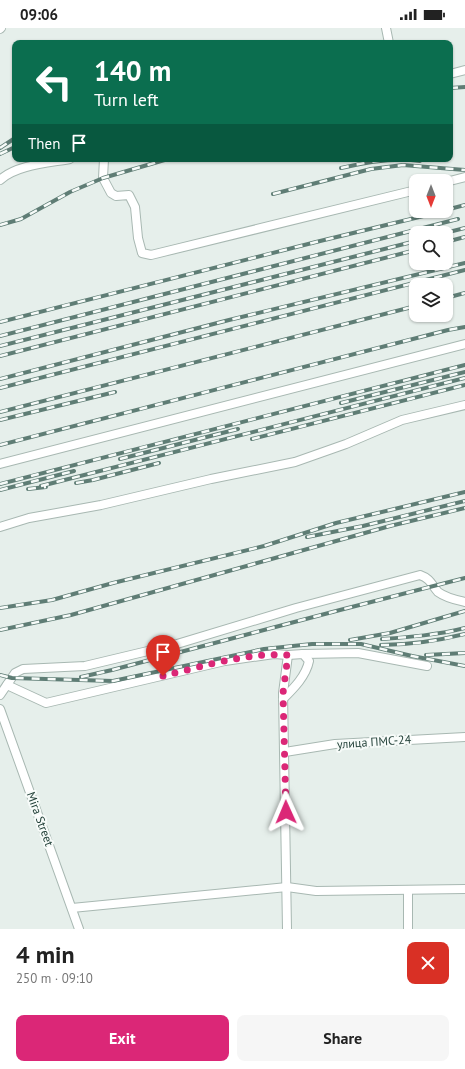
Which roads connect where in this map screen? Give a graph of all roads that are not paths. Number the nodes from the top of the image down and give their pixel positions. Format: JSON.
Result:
{"nodes":[{"id":1,"x":386,"y":28,"type":"edge"},
{"id":2,"x":388,"y":40,"type":"edge"},
{"id":3,"x":465,"y":70,"type":"edge"},
{"id":4,"x":453,"y":73,"type":"edge"},
{"id":5,"x":54,"y":162,"type":"edge"},
{"id":6,"x":104,"y":162,"type":"edge"},
{"id":7,"x":465,"y":177,"type":"edge"},
{"id":8,"x":0,"y":180,"type":"edge"},
{"id":9,"x":453,"y":180,"type":"edge"},
{"id":10,"x":409,"y":192,"type":"edge"},
{"id":11,"x":465,"y":344,"type":"edge"},
{"id":12,"x":465,"y":405,"type":"edge"},
{"id":13,"x":0,"y":464,"type":"edge"},
{"id":14,"x":0,"y":527,"type":"edge"},
{"id":15,"x":465,"y":602,"type":"edge"},
{"id":16,"x":303,"y":654,"type":"junction"},
{"id":17,"x":288,"y":655,"type":"junction"},
{"id":18,"x":427,"y":666,"type":"dead end"},
{"id":19,"x":7,"y":685,"type":"junction"},
{"id":20,"x":0,"y":696,"type":"edge"},
{"id":21,"x":284,"y":699,"type":"junction"},
{"id":22,"x":0,"y":709,"type":"edge"},
{"id":23,"x":465,"y":737,"type":"edge"},
{"id":24,"x":284,"y":752,"type":"junction"},
{"id":25,"x":287,"y":887,"type":"junction"},
{"id":26,"x":465,"y":889,"type":"edge"},
{"id":27,"x":408,"y":890,"type":"junction"},
{"id":28,"x":72,"y":908,"type":"junction"},
{"id":29,"x":79,"y":929,"type":"edge"},
{"id":30,"x":287,"y":929,"type":"edge"},
{"id":31,"x":408,"y":929,"type":"edge"}],
"edges":[{"from":1,"to":2,"type":"street"},
{"from":3,"to":4,"type":"street"},
{"from":5,"to":8,"type":"street"},
{"from":6,"to":10,"type":"street"},
{"from":7,"to":9,"type":"street"},
{"from":11,"to":13,"type":"street"},
{"from":12,"to":14,"type":"street"},
{"from":15,"to":19,"type":"street"},
{"from":16,"to":17,"type":"street"},
{"from":16,"to":18,"type":"street"},
{"from":16,"to":21,"type":"street"},
{"from":17,"to":19,"type":"street"},
{"from":17,"to":21,"type":"street"},
{"from":19,"to":20,"type":"street"},
{"from":21,"to":24,"type":"street"},
{"from":22,"to":28,"type":"street","name":"Mira Street"},
{"from":23,"to":24,"type":"street","name":"улица ПМС-24"},
{"from":24,"to":25,"type":"street"},
{"from":25,"to":27,"type":"street"},
{"from":25,"to":28,"type":"street"},
{"from":25,"to":30,"type":"street"},
{"from":26,"to":27,"type":"street"},
{"from":27,"to":31,"type":"street"},
{"from":28,"to":29,"type":"street","name":"Mira Street"}]}
